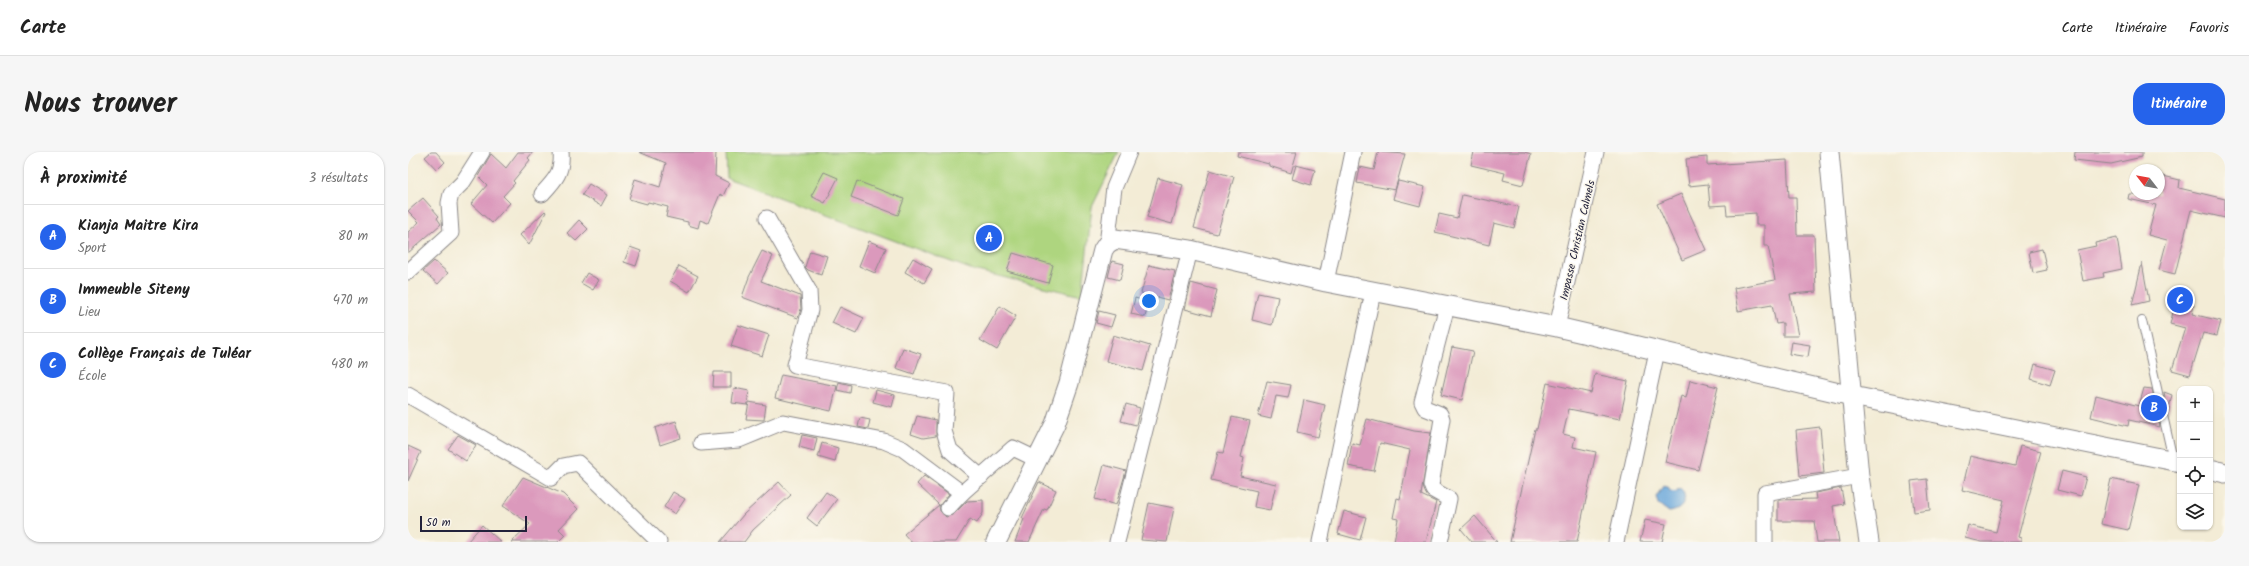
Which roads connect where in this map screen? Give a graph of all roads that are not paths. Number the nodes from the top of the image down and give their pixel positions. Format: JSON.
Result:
{"nodes":[{"id":1,"x":482,"y":152,"type":"edge"},
{"id":2,"x":561,"y":152,"type":"edge"},
{"id":3,"x":1129,"y":152,"type":"edge"},
{"id":4,"x":1353,"y":152,"type":"edge"},
{"id":5,"x":1596,"y":152,"type":"edge"},
{"id":6,"x":1829,"y":152,"type":"edge"},
{"id":7,"x":542,"y":194,"type":"dead end"},
{"id":8,"x":767,"y":218,"type":"dead end"},
{"id":9,"x":1107,"y":244,"type":"junction"},
{"id":10,"x":1190,"y":250,"type":"junction"},
{"id":11,"x":408,"y":272,"type":"edge"},
{"id":12,"x":1326,"y":282,"type":"junction"},
{"id":13,"x":1373,"y":292,"type":"junction"},
{"id":14,"x":1447,"y":306,"type":"junction"},
{"id":15,"x":2142,"y":321,"type":"dead end"},
{"id":16,"x":1557,"y":327,"type":"junction"},
{"id":17,"x":1657,"y":351,"type":"junction"},
{"id":18,"x":408,"y":395,"type":"edge"},
{"id":19,"x":1852,"y":396,"type":"junction"},
{"id":20,"x":701,"y":443,"type":"dead end"},
{"id":21,"x":1036,"y":459,"type":"junction"},
{"id":22,"x":2177,"y":461,"type":"edge"},
{"id":23,"x":2213,"y":470,"type":"edge"},
{"id":24,"x":2225,"y":473,"type":"edge"},
{"id":25,"x":1859,"y":476,"type":"junction"},
{"id":26,"x":981,"y":477,"type":"junction"},
{"id":27,"x":962,"y":492,"type":"junction"},
{"id":28,"x":948,"y":508,"type":"dead end"},
{"id":29,"x":660,"y":542,"type":"edge"},
{"id":30,"x":996,"y":542,"type":"edge"},
{"id":31,"x":1117,"y":542,"type":"edge"},
{"id":32,"x":1320,"y":542,"type":"edge"},
{"id":33,"x":1440,"y":542,"type":"edge"},
{"id":34,"x":1616,"y":542,"type":"edge"},
{"id":35,"x":1765,"y":542,"type":"edge"},
{"id":36,"x":1869,"y":542,"type":"edge"}],
"edges":[{"from":1,"to":11,"type":"street"},
{"from":2,"to":7,"type":"street"},
{"from":3,"to":9,"type":"street"},
{"from":4,"to":12,"type":"street"},
{"from":5,"to":16,"type":"street","name":"Impasse Christian Calmels"},
{"from":6,"to":19,"type":"street"},
{"from":8,"to":26,"type":"street"},
{"from":9,"to":10,"type":"street"},
{"from":9,"to":21,"type":"street"},
{"from":10,"to":12,"type":"street"},
{"from":10,"to":31,"type":"street"},
{"from":12,"to":13,"type":"street"},
{"from":13,"to":14,"type":"street"},
{"from":13,"to":32,"type":"street"},
{"from":14,"to":16,"type":"street"},
{"from":14,"to":33,"type":"street"},
{"from":15,"to":22,"type":"lane"},
{"from":16,"to":17,"type":"street"},
{"from":17,"to":19,"type":"street"},
{"from":17,"to":34,"type":"street"},
{"from":18,"to":29,"type":"street"},
{"from":19,"to":22,"type":"street"},
{"from":19,"to":25,"type":"street"},
{"from":20,"to":27,"type":"street"},
{"from":21,"to":26,"type":"street"},
{"from":21,"to":30,"type":"street"},
{"from":23,"to":24,"type":"street"},
{"from":25,"to":35,"type":"street"},
{"from":25,"to":36,"type":"street"},
{"from":26,"to":27,"type":"street"},
{"from":27,"to":28,"type":"street"}]}
